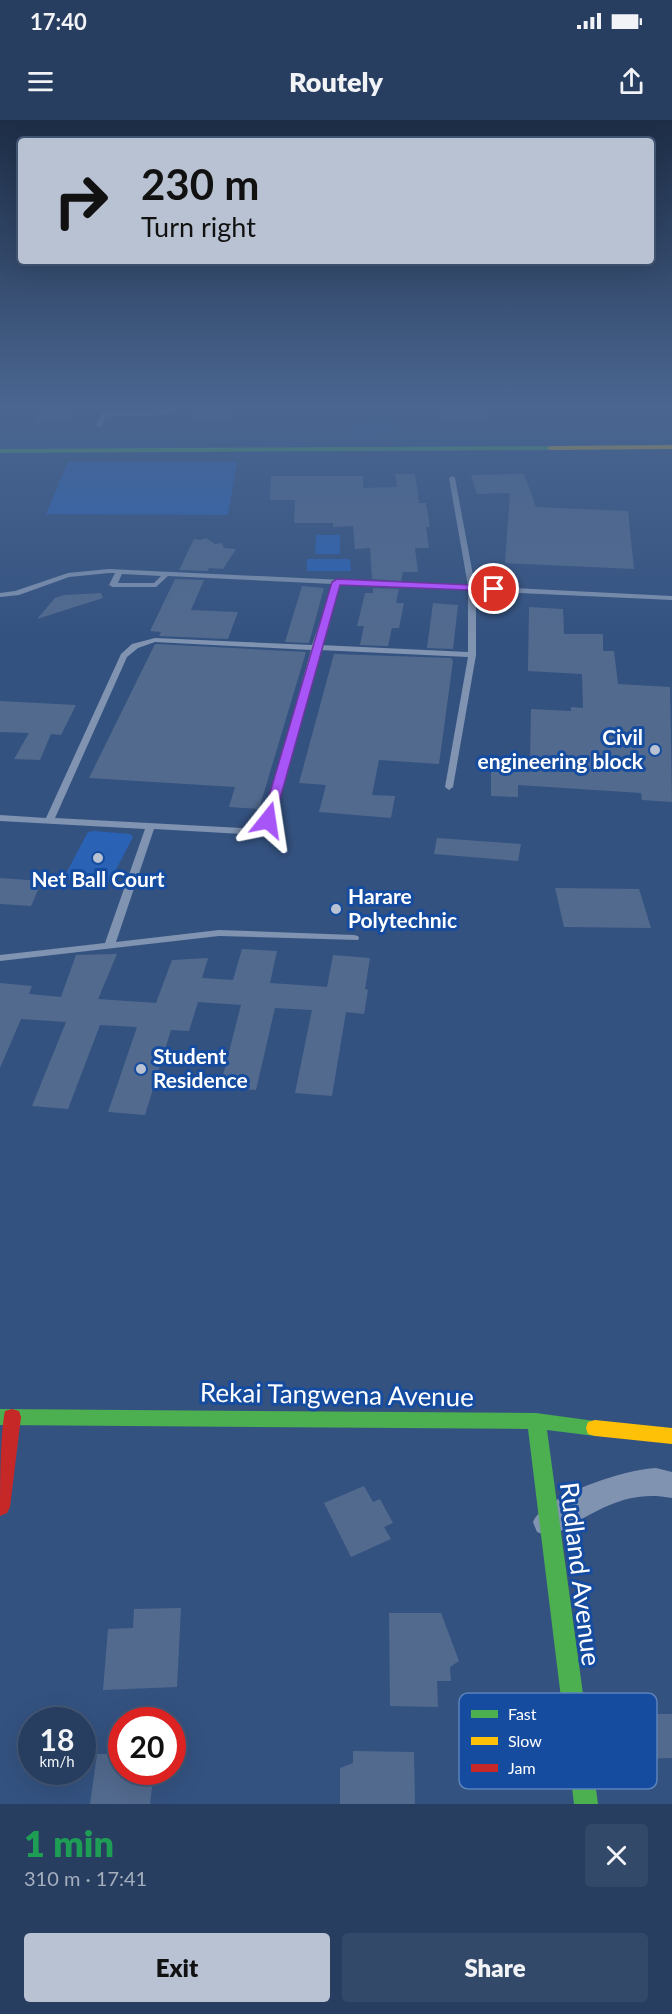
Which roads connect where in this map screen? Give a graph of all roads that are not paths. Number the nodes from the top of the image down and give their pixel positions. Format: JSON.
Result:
{"nodes":[{"id":1,"x":453,"y":484,"type":"edge"},
{"id":2,"x":119,"y":572,"type":"junction"},
{"id":3,"x":166,"y":574,"type":"junction"},
{"id":4,"x":337,"y":582,"type":"junction"},
{"id":5,"x":472,"y":588,"type":"junction"},
{"id":6,"x":0,"y":595,"type":"edge"},
{"id":7,"x":672,"y":598,"type":"edge"},
{"id":8,"x":316,"y":646,"type":"junction"},
{"id":9,"x":472,"y":655,"type":"junction"},
{"id":10,"x":449,"y":787,"type":"dead end"},
{"id":11,"x":0,"y":818,"type":"edge"},
{"id":12,"x":49,"y":821,"type":"junction"},
{"id":13,"x":150,"y":828,"type":"junction"},
{"id":14,"x":354,"y":938,"type":"dead end"},
{"id":15,"x":110,"y":944,"type":"junction"},
{"id":16,"x":0,"y":958,"type":"edge"},
{"id":17,"x":6,"y":1417,"type":"edge"},
{"id":18,"x":536,"y":1421,"type":"junction"},
{"id":19,"x":672,"y":1436,"type":"edge"},
{"id":20,"x":672,"y":1485,"type":"edge"},
{"id":21,"x":0,"y":1507,"type":"edge"},
{"id":22,"x":549,"y":1522,"type":"junction"},
{"id":23,"x":571,"y":1693,"type":"edge"},
{"id":24,"x":584,"y":1789,"type":"edge"},
{"id":25,"x":586,"y":1804,"type":"edge"}],
"edges":[{"from":1,"to":5,"type":"lane"},
{"from":2,"to":3,"type":"lane"},
{"from":2,"to":3,"type":"lane"},
{"from":2,"to":6,"type":"lane"},
{"from":3,"to":4,"type":"lane"},
{"from":4,"to":5,"type":"lane"},
{"from":4,"to":8,"type":"lane"},
{"from":5,"to":7,"type":"lane"},
{"from":5,"to":9,"type":"lane"},
{"from":8,"to":9,"type":"lane"},
{"from":8,"to":12,"type":"lane"},
{"from":8,"to":13,"type":"lane"},
{"from":9,"to":10,"type":"lane"},
{"from":11,"to":12,"type":"lane"},
{"from":12,"to":13,"type":"lane"},
{"from":13,"to":15,"type":"lane"},
{"from":14,"to":15,"type":"lane"},
{"from":15,"to":16,"type":"lane"},
{"from":17,"to":18,"type":"main road","name":"Rekai Tangwena Avenue"},
{"from":17,"to":21,"type":"main road"},
{"from":18,"to":19,"type":"main road","name":"Rekai Tangwena Avenue"},
{"from":18,"to":22,"type":"main road","name":"Rudland Avenue"},
{"from":20,"to":22,"type":"street"},
{"from":22,"to":23,"type":"main road","name":"Rudland Avenue"},
{"from":24,"to":25,"type":"main road","name":"Rudland Avenue"}]}
